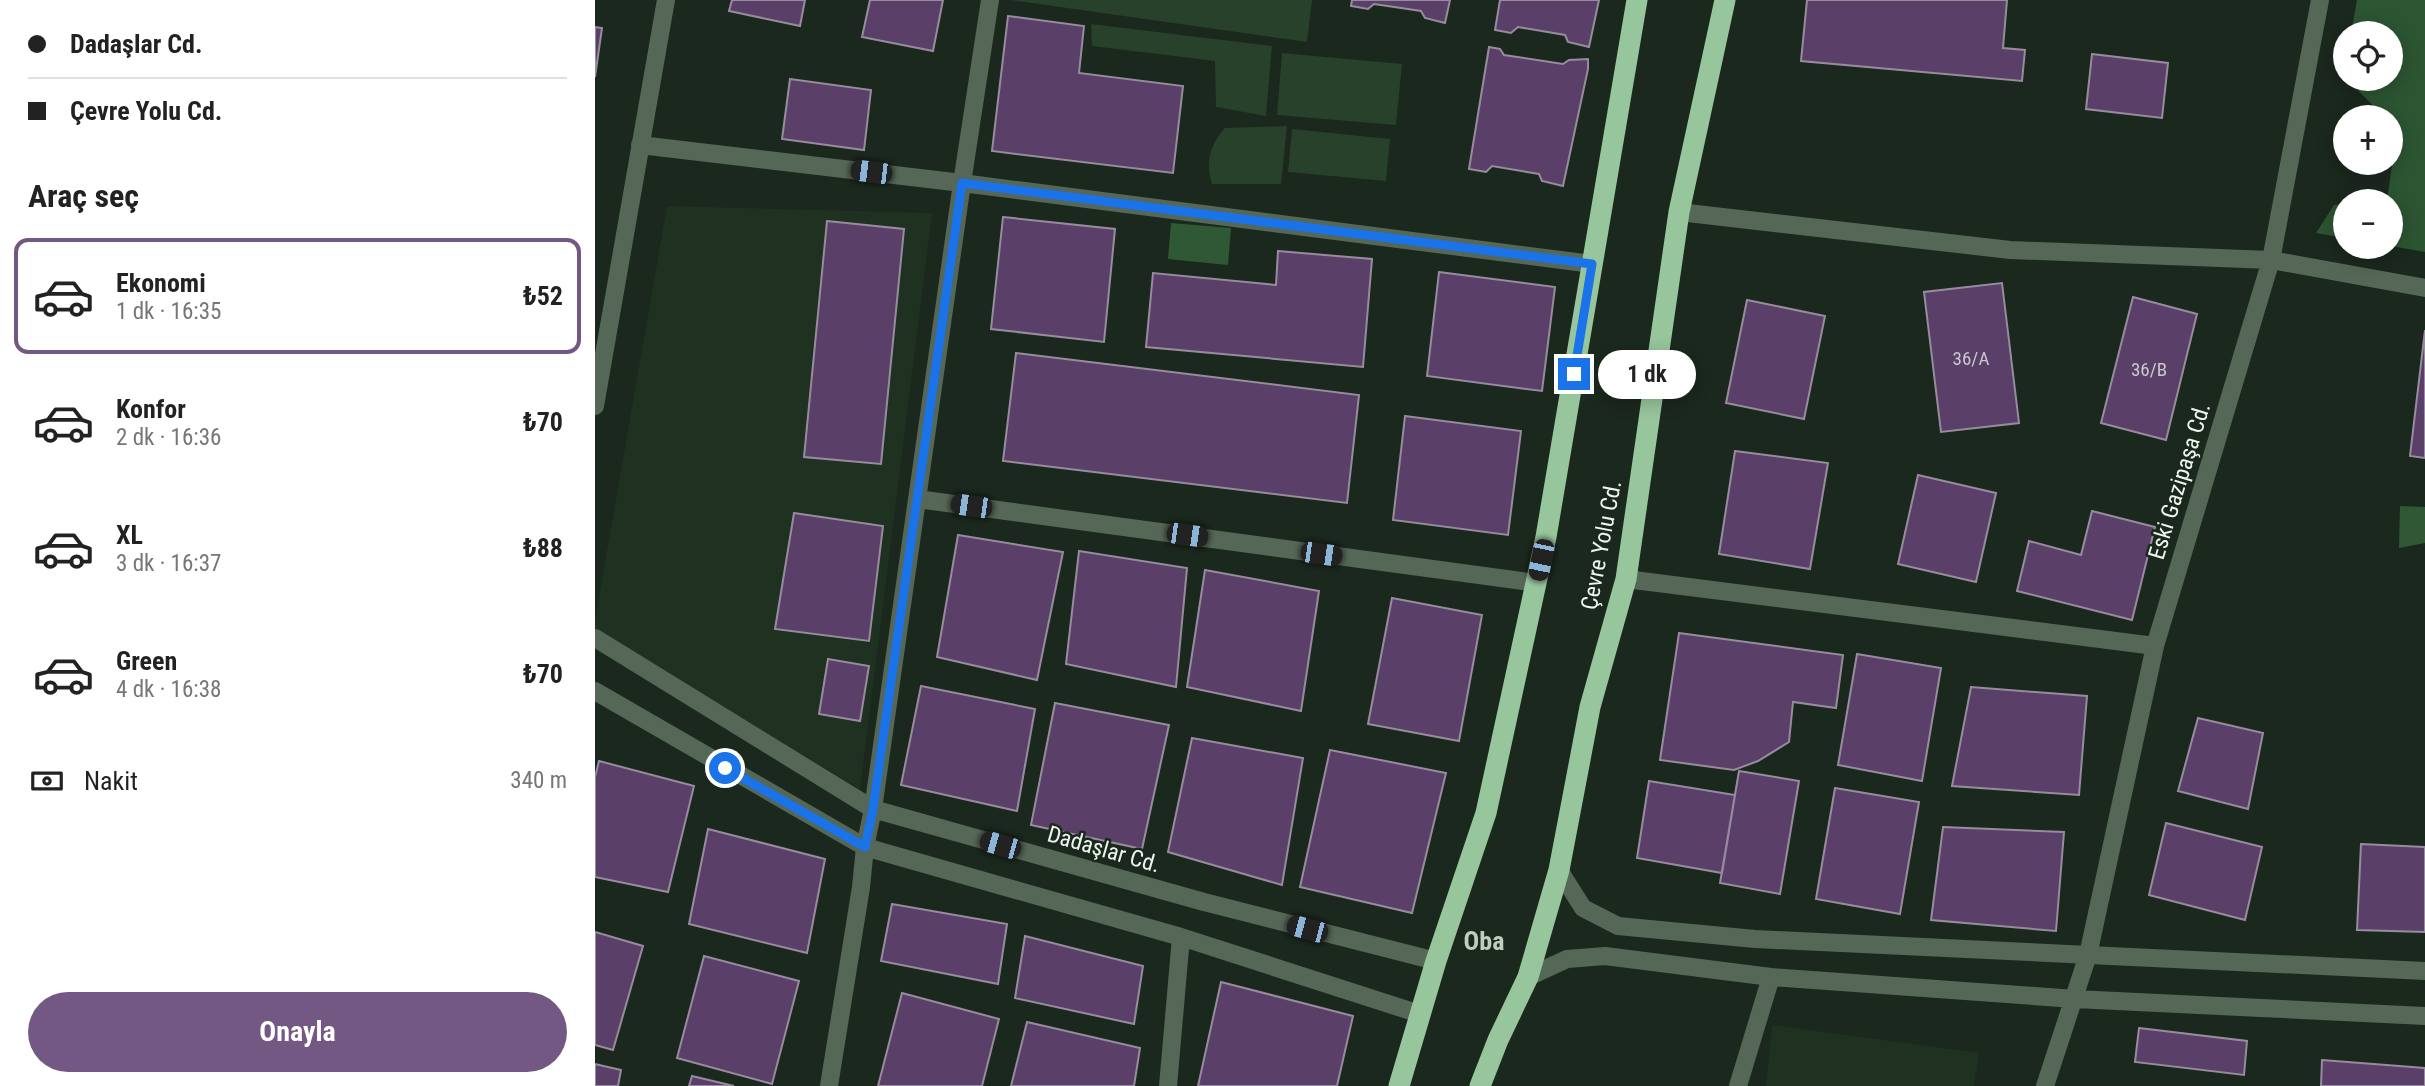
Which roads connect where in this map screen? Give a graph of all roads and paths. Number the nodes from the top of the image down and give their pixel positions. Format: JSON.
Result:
{"nodes":[{"id":1,"x":666,"y":0,"type":"edge"},
{"id":2,"x":990,"y":0,"type":"edge"},
{"id":3,"x":1637,"y":0,"type":"edge"},
{"id":4,"x":1725,"y":0,"type":"edge"},
{"id":5,"x":2320,"y":0,"type":"edge"},
{"id":6,"x":640,"y":145,"type":"junction"},
{"id":7,"x":962,"y":183,"type":"junction"},
{"id":8,"x":1679,"y":212,"type":"junction"},
{"id":9,"x":2271,"y":261,"type":"junction"},
{"id":10,"x":1592,"y":264,"type":"junction"},
{"id":11,"x":2425,"y":288,"type":"edge"},
{"id":12,"x":595,"y":406,"type":"edge"},
{"id":13,"x":917,"y":499,"type":"junction"},
{"id":14,"x":1626,"y":579,"type":"junction"},
{"id":15,"x":1537,"y":583,"type":"junction"},
{"id":16,"x":595,"y":638,"type":"edge"},
{"id":17,"x":2155,"y":646,"type":"junction"},
{"id":18,"x":595,"y":691,"type":"edge"},
{"id":19,"x":873,"y":809,"type":"junction"},
{"id":20,"x":865,"y":847,"type":"junction"},
{"id":21,"x":1559,"y":870,"type":"junction"},
{"id":22,"x":1181,"y":937,"type":"junction"},
{"id":23,"x":2088,"y":955,"type":"junction"},
{"id":24,"x":1436,"y":961,"type":"junction"},
{"id":25,"x":2425,"y":971,"type":"edge"},
{"id":26,"x":1528,"y":977,"type":"junction"},
{"id":27,"x":1771,"y":977,"type":"junction"},
{"id":28,"x":2075,"y":999,"type":"junction"},
{"id":29,"x":1420,"y":1014,"type":"junction"},
{"id":30,"x":2425,"y":1016,"type":"edge"},
{"id":31,"x":829,"y":1086,"type":"edge"},
{"id":32,"x":1168,"y":1086,"type":"edge"},
{"id":33,"x":1399,"y":1086,"type":"edge"},
{"id":34,"x":1480,"y":1086,"type":"edge"},
{"id":35,"x":1738,"y":1086,"type":"edge"},
{"id":36,"x":2045,"y":1086,"type":"edge"}],
"edges":[{"from":1,"to":6,"type":"street"},
{"from":2,"to":7,"type":"street"},
{"from":3,"to":10,"type":"highway"},
{"from":4,"to":8,"type":"highway","name":"Çevre Yolu Cd."},
{"from":5,"to":9,"type":"street","name":"Eski Gazipaşa Cd."},
{"from":6,"to":7,"type":"street"},
{"from":6,"to":12,"type":"street"},
{"from":7,"to":10,"type":"street"},
{"from":7,"to":13,"type":"street"},
{"from":8,"to":9,"type":"street"},
{"from":8,"to":14,"type":"highway","name":"Çevre Yolu Cd."},
{"from":9,"to":11,"type":"street"},
{"from":9,"to":17,"type":"street","name":"Eski Gazipaşa Cd."},
{"from":10,"to":15,"type":"highway"},
{"from":13,"to":15,"type":"street"},
{"from":13,"to":19,"type":"street"},
{"from":14,"to":17,"type":"street"},
{"from":14,"to":21,"type":"highway","name":"Çevre Yolu Cd."},
{"from":15,"to":24,"type":"highway"},
{"from":16,"to":19,"type":"street","name":"Dadaşlar Cd."},
{"from":17,"to":23,"type":"street","name":"Eski Gazipaşa Cd."},
{"from":18,"to":20,"type":"street"},
{"from":19,"to":20,"type":"street"},
{"from":19,"to":24,"type":"street","name":"Dadaşlar Cd."},
{"from":20,"to":22,"type":"street"},
{"from":20,"to":31,"type":"street"},
{"from":21,"to":23,"type":"street"},
{"from":21,"to":26,"type":"highway","name":"Çevre Yolu Cd."},
{"from":22,"to":29,"type":"street"},
{"from":22,"to":32,"type":"street"},
{"from":23,"to":25,"type":"street"},
{"from":23,"to":28,"type":"street","name":"Eski Gazipaşa Cd."},
{"from":24,"to":29,"type":"highway"},
{"from":26,"to":27,"type":"street"},
{"from":26,"to":34,"type":"highway","name":"Çevre Yolu Cd."},
{"from":27,"to":28,"type":"street"},
{"from":27,"to":35,"type":"street"},
{"from":28,"to":30,"type":"street"},
{"from":28,"to":36,"type":"street","name":"Eski Gazipaşa Cd."},
{"from":29,"to":33,"type":"highway"}]}
